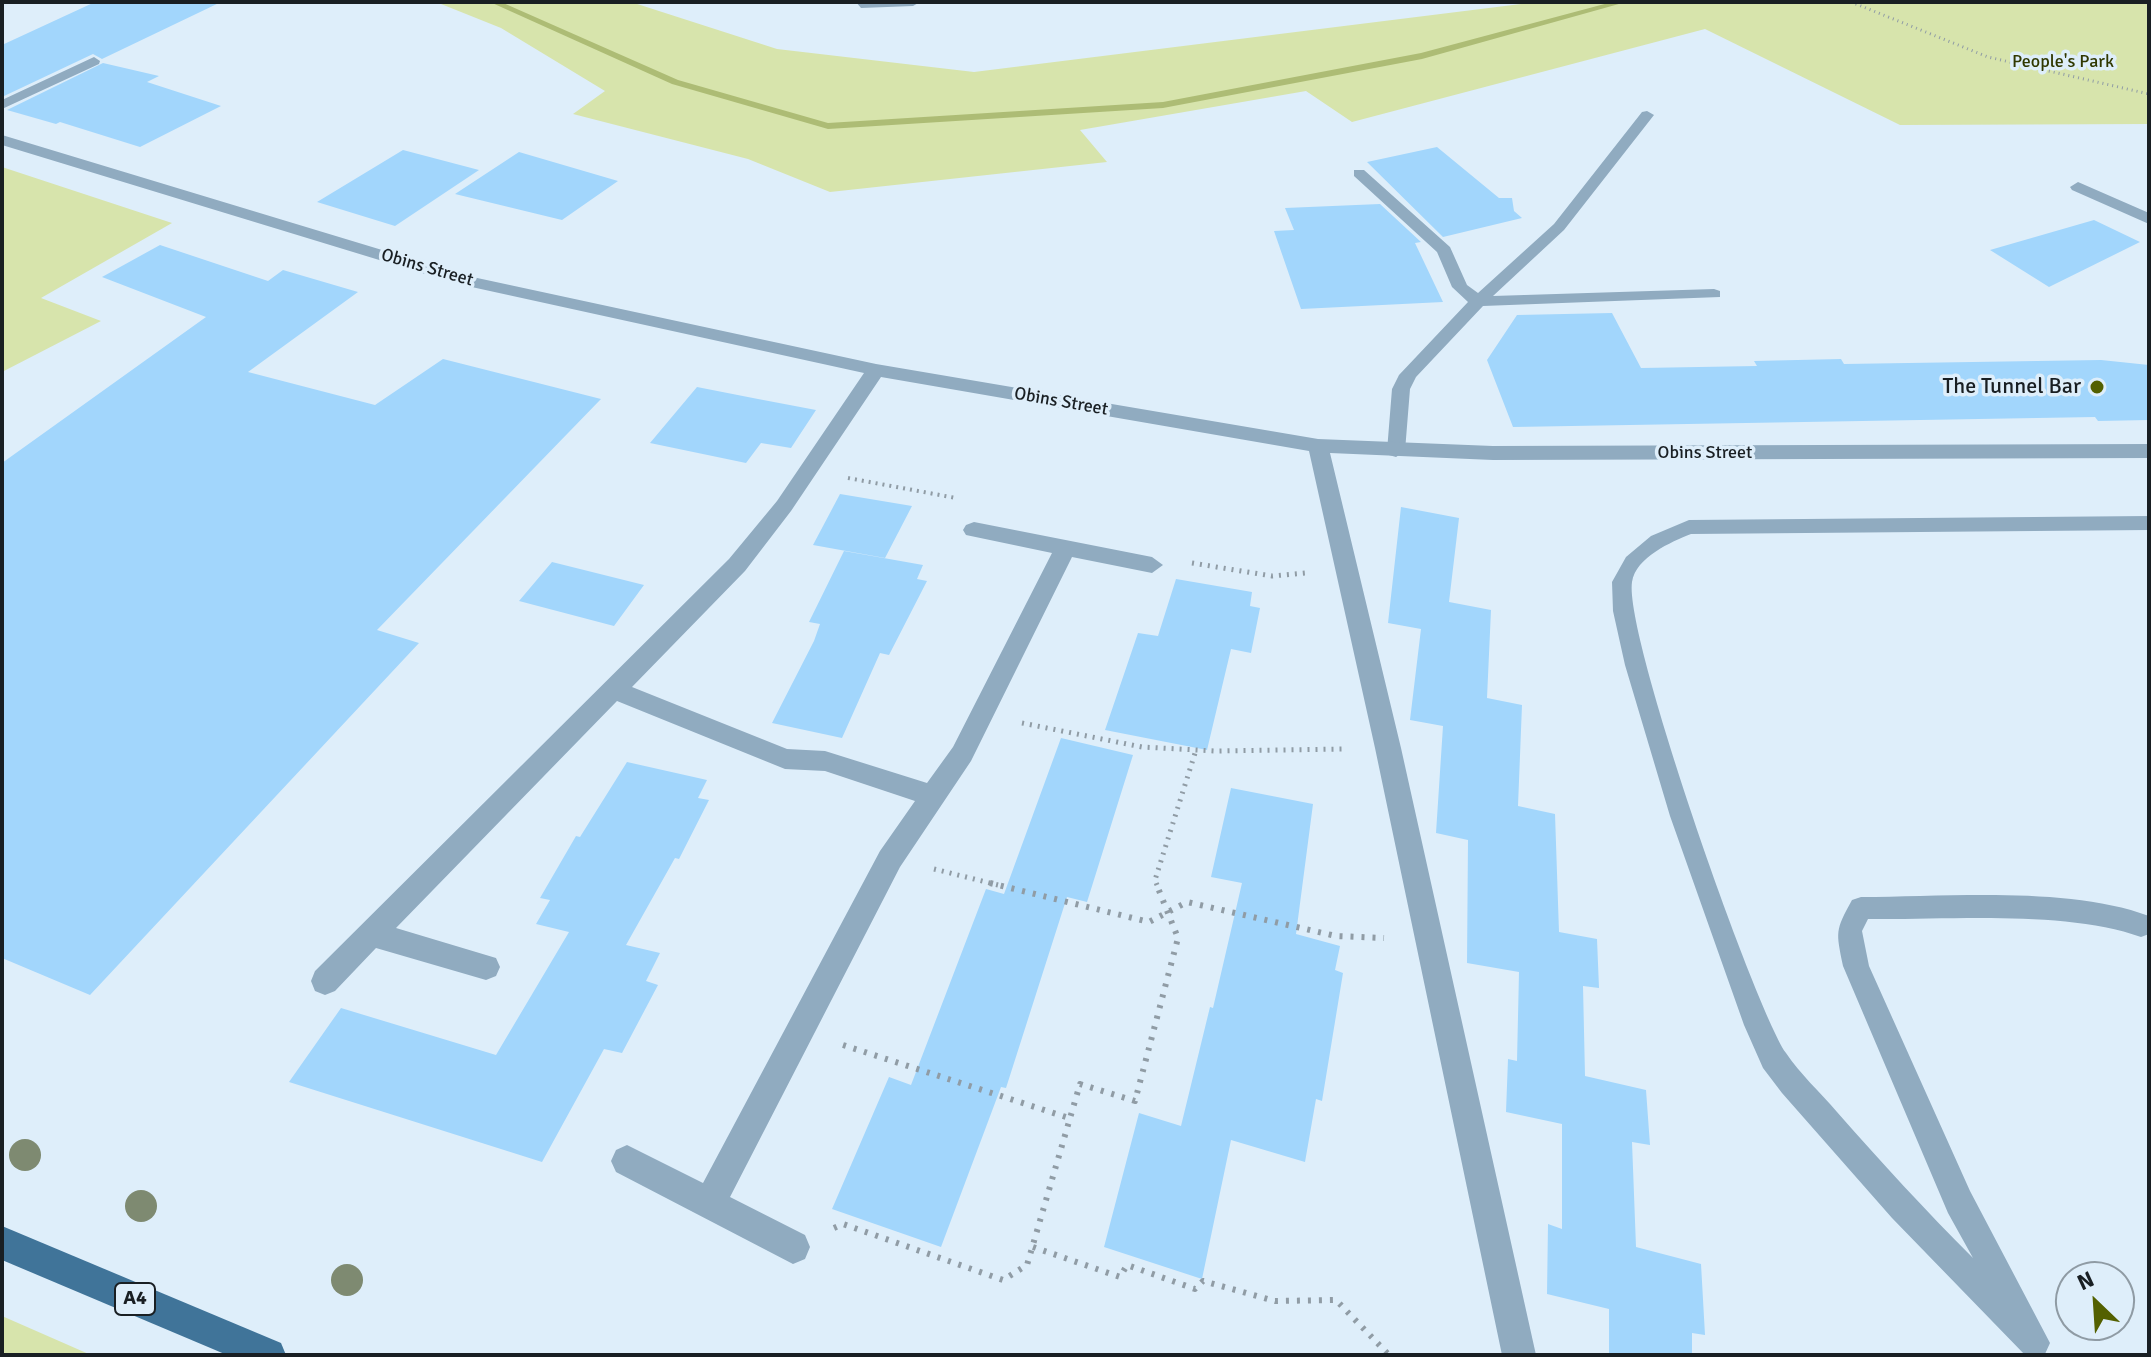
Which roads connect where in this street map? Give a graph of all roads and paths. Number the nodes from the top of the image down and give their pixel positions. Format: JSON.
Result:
{"nodes":[{"id":1,"x":913,"y":2,"type":"edge"},
{"id":2,"x":1851,"y":2,"type":"edge"},
{"id":3,"x":861,"y":4,"type":"edge"},
{"id":4,"x":94,"y":61,"type":"dead end"},
{"id":5,"x":2149,"y":94,"type":"edge"},
{"id":6,"x":2,"y":105,"type":"edge"},
{"id":7,"x":1647,"y":115,"type":"dead end"},
{"id":8,"x":2,"y":140,"type":"edge"},
{"id":9,"x":1359,"y":173,"type":"dead end"},
{"id":10,"x":2078,"y":187,"type":"dead end"},
{"id":11,"x":2149,"y":219,"type":"edge"},
{"id":12,"x":1714,"y":294,"type":"dead end"},
{"id":13,"x":1478,"y":301,"type":"junction"},
{"id":14,"x":876,"y":370,"type":"junction"},
{"id":15,"x":1318,"y":446,"type":"junction"},
{"id":16,"x":1396,"y":451,"type":"junction"},
{"id":17,"x":2149,"y":451,"type":"edge"},
{"id":18,"x":808,"y":470,"type":"junction"},
{"id":19,"x":2149,"y":523,"type":"edge"},
{"id":20,"x":974,"y":530,"type":"joint"},
{"id":21,"x":1066,"y":548,"type":"junction"},
{"id":22,"x":1152,"y":565,"type":"joint"},
{"id":23,"x":1346,"y":570,"type":"junction"},
{"id":24,"x":612,"y":689,"type":"junction"},
{"id":25,"x":981,"y":714,"type":"junction"},
{"id":26,"x":1388,"y":748,"type":"junction"},
{"id":27,"x":1196,"y":750,"type":"junction"},
{"id":28,"x":933,"y":796,"type":"junction"},
{"id":29,"x":890,"y":859,"type":"junction"},
{"id":30,"x":1167,"y":912,"type":"junction"},
{"id":31,"x":2141,"y":925,"type":"dead end"},
{"id":32,"x":371,"y":934,"type":"junction"},
{"id":33,"x":1429,"y":939,"type":"junction"},
{"id":34,"x":486,"y":967,"type":"dead end"},
{"id":35,"x":325,"y":981,"type":"dead end"},
{"id":36,"x":800,"y":1031,"type":"junction"},
{"id":37,"x":1069,"y":1118,"type":"junction"},
{"id":38,"x":627,"y":1161,"type":"dead end"},
{"id":39,"x":710,"y":1203,"type":"junction"},
{"id":40,"x":2,"y":1243,"type":"edge"},
{"id":41,"x":793,"y":1247,"type":"joint"},
{"id":42,"x":1033,"y":1247,"type":"junction"},
{"id":43,"x":2038,"y":1349,"type":"edge"},
{"id":44,"x":269,"y":1355,"type":"edge"},
{"id":45,"x":1389,"y":1355,"type":"edge"},
{"id":46,"x":1519,"y":1355,"type":"edge"}],
"edges":[{"from":1,"to":3,"type":"street"},
{"from":2,"to":5,"type":"path"},
{"from":4,"to":6,"type":"lane"},
{"from":7,"to":13,"type":"lane"},
{"from":8,"to":14,"type":"street","name":"Obins Street"},
{"from":9,"to":13,"type":"lane"},
{"from":10,"to":11,"type":"street"},
{"from":12,"to":13,"type":"lane"},
{"from":13,"to":16,"type":"lane"},
{"from":14,"to":15,"type":"street","name":"Obins Street"},
{"from":14,"to":18,"type":"street"},
{"from":15,"to":16,"type":"street","name":"Obins Street"},
{"from":15,"to":23,"type":"street"},
{"from":16,"to":17,"type":"street","name":"Obins Street"},
{"from":18,"to":20,"type":"path"},
{"from":18,"to":24,"type":"street"},
{"from":19,"to":43,"type":"lane"},
{"from":20,"to":21,"type":"street"},
{"from":21,"to":22,"type":"street"},
{"from":21,"to":25,"type":"street"},
{"from":22,"to":23,"type":"path"},
{"from":23,"to":26,"type":"street"},
{"from":24,"to":28,"type":"street"},
{"from":24,"to":32,"type":"street"},
{"from":25,"to":27,"type":"path"},
{"from":25,"to":28,"type":"street"},
{"from":26,"to":27,"type":"path"},
{"from":26,"to":33,"type":"street"},
{"from":27,"to":30,"type":"path"},
{"from":28,"to":29,"type":"street"},
{"from":29,"to":30,"type":"path"},
{"from":29,"to":36,"type":"street"},
{"from":30,"to":33,"type":"path"},
{"from":30,"to":37,"type":"path"},
{"from":31,"to":43,"type":"lane"},
{"from":32,"to":34,"type":"street"},
{"from":32,"to":35,"type":"street"},
{"from":33,"to":46,"type":"street"},
{"from":36,"to":37,"type":"path"},
{"from":36,"to":39,"type":"street"},
{"from":37,"to":42,"type":"path"},
{"from":38,"to":39,"type":"street"},
{"from":39,"to":41,"type":"street"},
{"from":40,"to":44,"type":"main road","number":"A4"},
{"from":41,"to":42,"type":"path"},
{"from":42,"to":45,"type":"path"}]}
